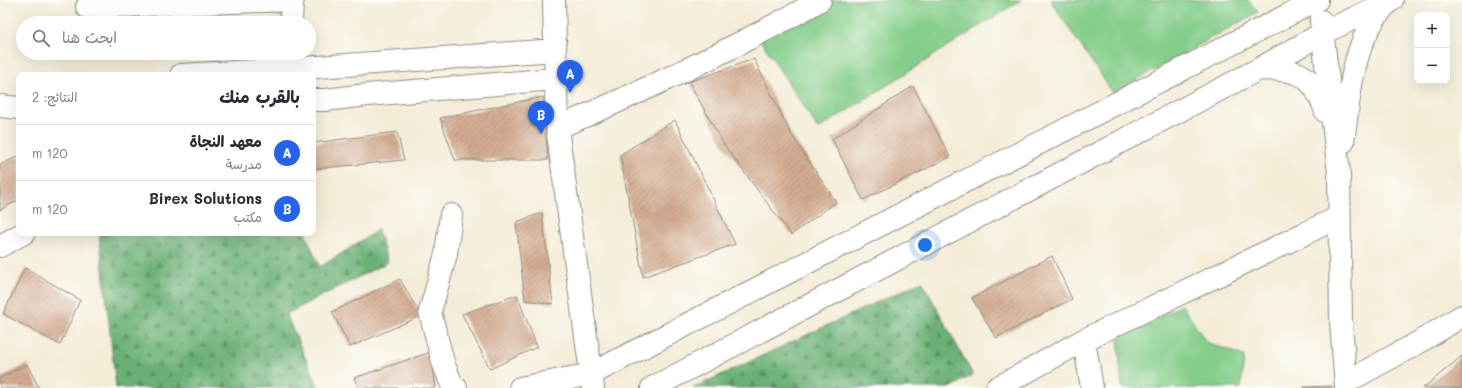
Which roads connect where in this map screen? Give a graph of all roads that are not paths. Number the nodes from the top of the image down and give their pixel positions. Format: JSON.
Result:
{"nodes":[{"id":1,"x":293,"y":0,"type":"edge"},
{"id":2,"x":554,"y":0,"type":"edge"},
{"id":3,"x":820,"y":0,"type":"edge"},
{"id":4,"x":1317,"y":0,"type":"edge"},
{"id":5,"x":1393,"y":0,"type":"edge"},
{"id":6,"x":87,"y":7,"type":"dead end"},
{"id":7,"x":292,"y":16,"type":"edge"},
{"id":8,"x":1323,"y":33,"type":"junction"},
{"id":9,"x":555,"y":50,"type":"junction"},
{"id":10,"x":314,"y":60,"type":"edge"},
{"id":11,"x":316,"y":60,"type":"edge"},
{"id":12,"x":290,"y":61,"type":"edge"},
{"id":13,"x":1259,"y":69,"type":"junction"},
{"id":14,"x":204,"y":72,"type":"edge"},
{"id":15,"x":555,"y":79,"type":"junction"},
{"id":16,"x":316,"y":100,"type":"edge"},
{"id":17,"x":0,"y":106,"type":"edge"},
{"id":18,"x":16,"y":108,"type":"edge"},
{"id":19,"x":558,"y":128,"type":"junction"},
{"id":20,"x":1339,"y":173,"type":"junction"},
{"id":21,"x":451,"y":215,"type":"dead end"},
{"id":22,"x":1338,"y":217,"type":"junction"},
{"id":23,"x":18,"y":236,"type":"edge"},
{"id":24,"x":0,"y":246,"type":"edge"},
{"id":25,"x":1462,"y":316,"type":"edge"},
{"id":26,"x":1084,"y":340,"type":"junction"},
{"id":27,"x":592,"y":381,"type":"edge"},
{"id":28,"x":1346,"y":385,"type":"edge"},
{"id":29,"x":456,"y":388,"type":"edge"},
{"id":30,"x":520,"y":388,"type":"edge"},
{"id":31,"x":652,"y":388,"type":"edge"},
{"id":32,"x":997,"y":388,"type":"edge"},
{"id":33,"x":1092,"y":388,"type":"edge"}],
"edges":[{"from":1,"to":6,"type":"street"},
{"from":1,"to":7,"type":"street"},
{"from":2,"to":9,"type":"street"},
{"from":3,"to":19,"type":"street"},
{"from":4,"to":8,"type":"street"},
{"from":4,"to":27,"type":"street"},
{"from":5,"to":8,"type":"street"},
{"from":5,"to":20,"type":"street"},
{"from":8,"to":13,"type":"street"},
{"from":8,"to":20,"type":"street"},
{"from":9,"to":11,"type":"street"},
{"from":9,"to":15,"type":"street"},
{"from":10,"to":12,"type":"street"},
{"from":12,"to":14,"type":"street"},
{"from":13,"to":20,"type":"street"},
{"from":13,"to":31,"type":"street"},
{"from":15,"to":16,"type":"street"},
{"from":15,"to":19,"type":"street"},
{"from":17,"to":18,"type":"street"},
{"from":19,"to":27,"type":"street"},
{"from":20,"to":22,"type":"street"},
{"from":21,"to":29,"type":"street"},
{"from":22,"to":26,"type":"street"},
{"from":22,"to":28,"type":"street"},
{"from":23,"to":24,"type":"street"},
{"from":25,"to":28,"type":"street"},
{"from":26,"to":32,"type":"street"},
{"from":26,"to":33,"type":"street"},
{"from":27,"to":30,"type":"street"}]}
